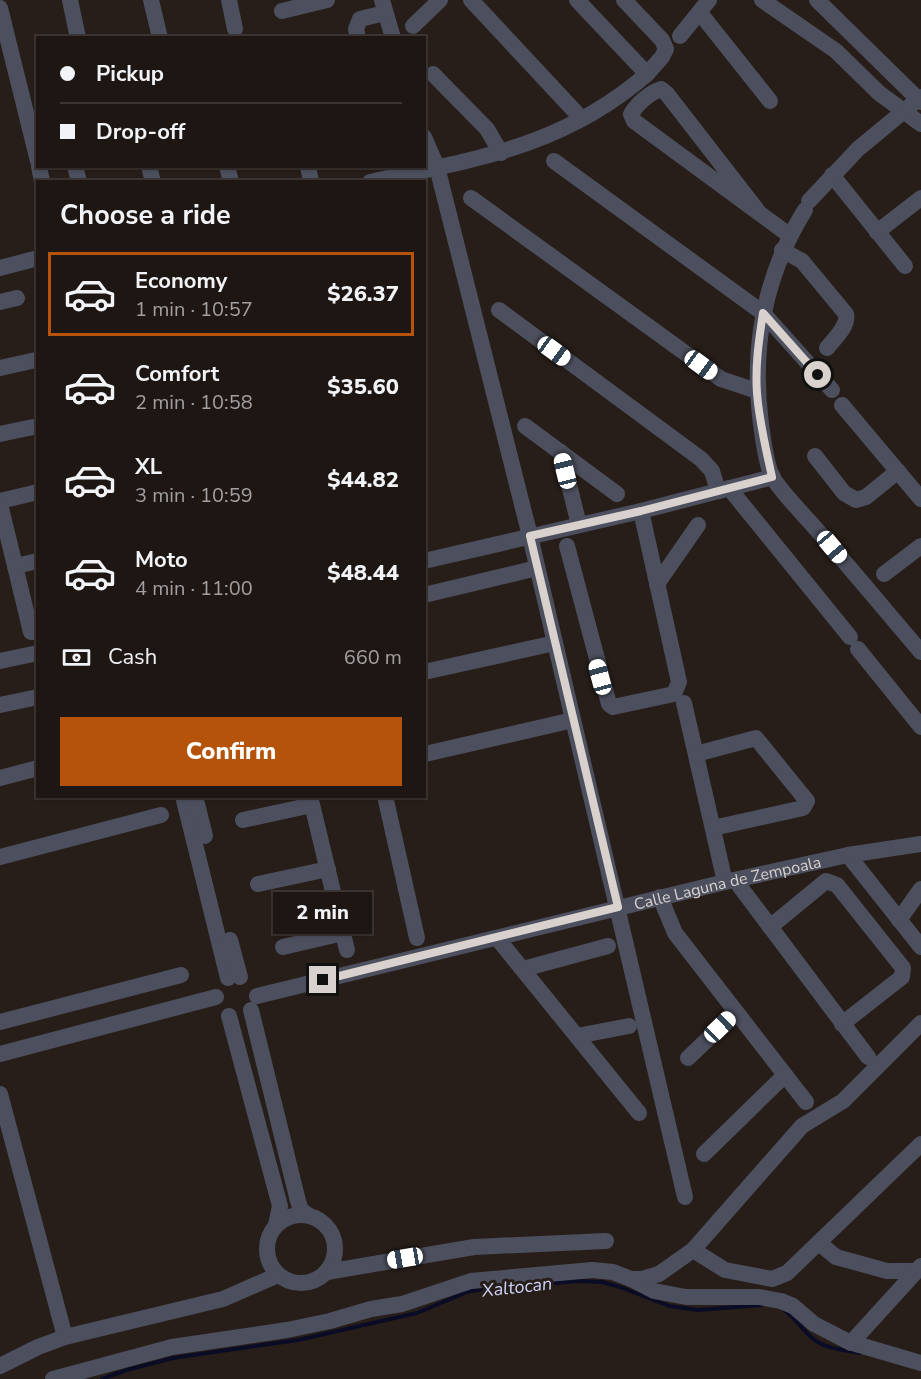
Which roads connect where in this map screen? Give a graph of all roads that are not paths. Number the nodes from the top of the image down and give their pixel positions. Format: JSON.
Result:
{"nodes":[{"id":1,"x":70,"y":0,"type":"edge"},
{"id":2,"x":151,"y":0,"type":"edge"},
{"id":3,"x":229,"y":0,"type":"edge"},
{"id":4,"x":327,"y":0,"type":"edge"},
{"id":5,"x":440,"y":0,"type":"edge"},
{"id":6,"x":471,"y":0,"type":"edge"},
{"id":7,"x":577,"y":0,"type":"edge"},
{"id":8,"x":624,"y":0,"type":"edge"},
{"id":9,"x":762,"y":0,"type":"edge"},
{"id":10,"x":817,"y":0,"type":"edge"},
{"id":11,"x":705,"y":6,"type":"edge"},
{"id":12,"x":384,"y":7,"type":"edge"},
{"id":13,"x":0,"y":8,"type":"edge"},
{"id":14,"x":282,"y":11,"type":"dead end"},
{"id":15,"x":413,"y":26,"type":"dead end"},
{"id":16,"x":236,"y":29,"type":"dead end"},
{"id":17,"x":78,"y":36,"type":"edge"},
{"id":18,"x":160,"y":36,"type":"edge"},
{"id":19,"x":358,"y":36,"type":"edge"},
{"id":20,"x":392,"y":36,"type":"edge"},
{"id":21,"x":680,"y":36,"type":"dead end"},
{"id":22,"x":433,"y":74,"type":"dead end"},
{"id":23,"x":647,"y":74,"type":"junction"},
{"id":24,"x":920,"y":100,"type":"edge"},
{"id":25,"x":770,"y":101,"type":"dead end"},
{"id":26,"x":902,"y":112,"type":"junction"},
{"id":27,"x":582,"y":119,"type":"junction"},
{"id":28,"x":921,"y":124,"type":"edge"},
{"id":29,"x":426,"y":142,"type":"edge"},
{"id":30,"x":36,"y":153,"type":"edge"},
{"id":31,"x":501,"y":153,"type":"junction"},
{"id":32,"x":554,"y":161,"type":"dead end"},
{"id":33,"x":437,"y":167,"type":"junction"},
{"id":34,"x":832,"y":175,"type":"junction"},
{"id":35,"x":379,"y":180,"type":"edge"},
{"id":36,"x":471,"y":198,"type":"dead end"},
{"id":37,"x":921,"y":198,"type":"edge"},
{"id":38,"x":757,"y":210,"type":"junction"},
{"id":39,"x":877,"y":232,"type":"junction"},
{"id":40,"x":786,"y":243,"type":"junction"},
{"id":41,"x":36,"y":259,"type":"edge"},
{"id":42,"x":905,"y":267,"type":"dead end"},
{"id":43,"x":0,"y":268,"type":"edge"},
{"id":44,"x":17,"y":298,"type":"dead end"},
{"id":45,"x":0,"y":302,"type":"edge"},
{"id":46,"x":499,"y":310,"type":"dead end"},
{"id":47,"x":763,"y":313,"type":"junction"},
{"id":48,"x":827,"y":348,"type":"dead end"},
{"id":49,"x":36,"y":360,"type":"edge"},
{"id":50,"x":0,"y":368,"type":"edge"},
{"id":51,"x":832,"y":390,"type":"dead end"},
{"id":52,"x":757,"y":391,"type":"junction"},
{"id":53,"x":842,"y":405,"type":"dead end"},
{"id":54,"x":36,"y":426,"type":"edge"},
{"id":55,"x":525,"y":426,"type":"dead end"},
{"id":56,"x":0,"y":434,"type":"edge"},
{"id":57,"x":561,"y":452,"type":"junction"},
{"id":58,"x":815,"y":456,"type":"dead end"},
{"id":59,"x":897,"y":471,"type":"junction"},
{"id":60,"x":772,"y":477,"type":"junction"},
{"id":61,"x":723,"y":489,"type":"junction"},
{"id":62,"x":36,"y":493,"type":"edge"},
{"id":63,"x":617,"y":494,"type":"dead end"},
{"id":64,"x":921,"y":499,"type":"edge"},
{"id":65,"x":0,"y":503,"type":"edge"},
{"id":66,"x":641,"y":511,"type":"junction"},
{"id":67,"x":579,"y":525,"type":"junction"},
{"id":68,"x":698,"y":525,"type":"dead end"},
{"id":69,"x":530,"y":536,"type":"junction"},
{"id":70,"x":567,"y":546,"type":"dead end"},
{"id":71,"x":921,"y":546,"type":"edge"},
{"id":72,"x":36,"y":561,"type":"edge"},
{"id":73,"x":426,"y":561,"type":"edge"},
{"id":74,"x":15,"y":566,"type":"junction"},
{"id":75,"x":537,"y":568,"type":"junction"},
{"id":76,"x":884,"y":574,"type":"dead end"},
{"id":77,"x":657,"y":584,"type":"junction"},
{"id":78,"x":426,"y":595,"type":"edge"},
{"id":79,"x":36,"y":631,"type":"edge"},
{"id":80,"x":555,"y":643,"type":"junction"},
{"id":81,"x":921,"y":652,"type":"edge"},
{"id":82,"x":36,"y":653,"type":"edge"},
{"id":83,"x":0,"y":662,"type":"edge"},
{"id":84,"x":426,"y":672,"type":"edge"},
{"id":85,"x":36,"y":696,"type":"edge"},
{"id":86,"x":684,"y":703,"type":"dead end"},
{"id":87,"x":0,"y":705,"type":"edge"},
{"id":88,"x":573,"y":720,"type":"junction"},
{"id":89,"x":921,"y":727,"type":"edge"},
{"id":90,"x":426,"y":754,"type":"edge"},
{"id":91,"x":696,"y":754,"type":"junction"},
{"id":92,"x":36,"y":769,"type":"edge"},
{"id":93,"x":0,"y":778,"type":"edge"},
{"id":94,"x":184,"y":798,"type":"edge"},
{"id":95,"x":195,"y":798,"type":"edge"},
{"id":96,"x":385,"y":798,"type":"edge"},
{"id":97,"x":311,"y":801,"type":"edge"},
{"id":98,"x":161,"y":815,"type":"dead end"},
{"id":99,"x":243,"y":820,"type":"dead end"},
{"id":100,"x":713,"y":828,"type":"junction"},
{"id":101,"x":921,"y":844,"type":"edge"},
{"id":102,"x":848,"y":855,"type":"junction"},
{"id":103,"x":0,"y":857,"type":"edge"},
{"id":104,"x":328,"y":869,"type":"junction"},
{"id":105,"x":730,"y":881,"type":"junction"},
{"id":106,"x":258,"y":884,"type":"dead end"},
{"id":107,"x":921,"y":890,"type":"edge"},
{"id":108,"x":660,"y":897,"type":"junction"},
{"id":109,"x":618,"y":907,"type":"junction"},
{"id":110,"x":898,"y":920,"type":"junction"},
{"id":111,"x":770,"y":927,"type":"junction"},
{"id":112,"x":343,"y":933,"type":"junction"},
{"id":113,"x":417,"y":938,"type":"dead end"},
{"id":114,"x":497,"y":938,"type":"junction"},
{"id":115,"x":608,"y":945,"type":"dead end"},
{"id":116,"x":283,"y":947,"type":"dead end"},
{"id":117,"x":921,"y":947,"type":"edge"},
{"id":118,"x":347,"y":950,"type":"dead end"},
{"id":119,"x":523,"y":969,"type":"junction"},
{"id":120,"x":181,"y":975,"type":"dead end"},
{"id":121,"x":234,"y":977,"type":"junction"},
{"id":122,"x":216,"y":997,"type":"junction"},
{"id":123,"x":254,"y":1003,"type":"junction"},
{"id":124,"x":736,"y":1012,"type":"junction"},
{"id":125,"x":229,"y":1016,"type":"junction"},
{"id":126,"x":0,"y":1022,"type":"edge"},
{"id":127,"x":921,"y":1023,"type":"edge"},
{"id":128,"x":842,"y":1024,"type":"junction"},
{"id":129,"x":629,"y":1026,"type":"dead end"},
{"id":130,"x":577,"y":1036,"type":"junction"},
{"id":131,"x":0,"y":1054,"type":"edge"},
{"id":132,"x":868,"y":1057,"type":"dead end"},
{"id":133,"x":688,"y":1058,"type":"dead end"},
{"id":134,"x":785,"y":1075,"type":"junction"},
{"id":135,"x":0,"y":1094,"type":"edge"},
{"id":136,"x":806,"y":1102,"type":"dead end"},
{"id":137,"x":639,"y":1113,"type":"dead end"},
{"id":138,"x":921,"y":1144,"type":"edge"},
{"id":139,"x":704,"y":1154,"type":"dead end"},
{"id":140,"x":685,"y":1197,"type":"dead end"},
{"id":141,"x":308,"y":1215,"type":"junction"},
{"id":142,"x":276,"y":1225,"type":"junction"},
{"id":143,"x":606,"y":1241,"type":"dead end"},
{"id":144,"x":819,"y":1243,"type":"junction"},
{"id":145,"x":693,"y":1250,"type":"junction"},
{"id":146,"x":919,"y":1268,"type":"edge"},
{"id":147,"x":327,"y":1272,"type":"junction"},
{"id":148,"x":278,"y":1275,"type":"junction"},
{"id":149,"x":631,"y":1279,"type":"junction"},
{"id":150,"x":65,"y":1337,"type":"junction"},
{"id":151,"x":851,"y":1343,"type":"junction"},
{"id":152,"x":921,"y":1363,"type":"edge"},
{"id":153,"x":0,"y":1366,"type":"edge"},
{"id":154,"x":53,"y":1379,"type":"edge"}],
"edges":[{"from":1,"to":17,"type":"street"},
{"from":2,"to":18,"type":"street"},
{"from":3,"to":16,"type":"street"},
{"from":4,"to":14,"type":"street"},
{"from":5,"to":15,"type":"street"},
{"from":6,"to":27,"type":"street"},
{"from":7,"to":23,"type":"street"},
{"from":8,"to":23,"type":"street"},
{"from":9,"to":26,"type":"street"},
{"from":10,"to":24,"type":"street"},
{"from":11,"to":21,"type":"street"},
{"from":11,"to":25,"type":"street"},
{"from":12,"to":19,"type":"street"},
{"from":12,"to":20,"type":"street"},
{"from":13,"to":30,"type":"street"},
{"from":22,"to":31,"type":"street"},
{"from":23,"to":27,"type":"street"},
{"from":24,"to":26,"type":"street"},
{"from":26,"to":28,"type":"street"},
{"from":26,"to":34,"type":"street"},
{"from":27,"to":31,"type":"street"},
{"from":29,"to":33,"type":"street"},
{"from":31,"to":33,"type":"street"},
{"from":32,"to":47,"type":"street"},
{"from":33,"to":35,"type":"street"},
{"from":33,"to":69,"type":"street"},
{"from":34,"to":39,"type":"street"},
{"from":34,"to":40,"type":"street"},
{"from":36,"to":52,"type":"street"},
{"from":37,"to":39,"type":"street"},
{"from":38,"to":38,"type":"street"},
{"from":38,"to":40,"type":"street"},
{"from":39,"to":42,"type":"street"},
{"from":40,"to":47,"type":"street"},
{"from":40,"to":48,"type":"street"},
{"from":41,"to":43,"type":"street"},
{"from":44,"to":45,"type":"street"},
{"from":46,"to":61,"type":"street"},
{"from":47,"to":51,"type":"street"},
{"from":47,"to":52,"type":"street"},
{"from":49,"to":50,"type":"street"},
{"from":52,"to":60,"type":"street"},
{"from":53,"to":59,"type":"street"},
{"from":54,"to":56,"type":"street"},
{"from":55,"to":57,"type":"street"},
{"from":57,"to":63,"type":"street"},
{"from":57,"to":67,"type":"street"},
{"from":58,"to":59,"type":"street"},
{"from":59,"to":64,"type":"street"},
{"from":60,"to":61,"type":"street"},
{"from":60,"to":81,"type":"street"},
{"from":61,"to":66,"type":"street"},
{"from":61,"to":89,"type":"street"},
{"from":62,"to":65,"type":"street"},
{"from":65,"to":74,"type":"street"},
{"from":66,"to":67,"type":"street"},
{"from":66,"to":77,"type":"street"},
{"from":67,"to":69,"type":"street"},
{"from":68,"to":77,"type":"street"},
{"from":69,"to":73,"type":"street"},
{"from":69,"to":75,"type":"street"},
{"from":70,"to":77,"type":"street"},
{"from":71,"to":76,"type":"street"},
{"from":72,"to":74,"type":"street"},
{"from":74,"to":79,"type":"street"},
{"from":75,"to":78,"type":"street"},
{"from":75,"to":80,"type":"street"},
{"from":80,"to":84,"type":"street"},
{"from":80,"to":88,"type":"street"},
{"from":82,"to":83,"type":"street"},
{"from":85,"to":87,"type":"street"},
{"from":86,"to":91,"type":"street"},
{"from":88,"to":90,"type":"street"},
{"from":88,"to":109,"type":"street"},
{"from":91,"to":100,"type":"street"},
{"from":91,"to":100,"type":"street"},
{"from":92,"to":93,"type":"street"},
{"from":94,"to":121,"type":"street"},
{"from":95,"to":121,"type":"street"},
{"from":96,"to":113,"type":"street"},
{"from":97,"to":99,"type":"street"},
{"from":97,"to":104,"type":"street"},
{"from":98,"to":103,"type":"street"},
{"from":100,"to":105,"type":"street"},
{"from":101,"to":102,"type":"street","name":"Calle Laguna de Zempoala"},
{"from":102,"to":105,"type":"street","name":"Calle Laguna de Zempoala"},
{"from":102,"to":110,"type":"street"},
{"from":104,"to":106,"type":"street"},
{"from":104,"to":112,"type":"street"},
{"from":105,"to":108,"type":"street","name":"Calle Laguna de Zempoala"},
{"from":105,"to":111,"type":"street"},
{"from":107,"to":110,"type":"street"},
{"from":108,"to":109,"type":"street","name":"Calle Laguna de Zempoala"},
{"from":108,"to":124,"type":"street"},
{"from":109,"to":114,"type":"street","name":"Calle Laguna de Zempoala"},
{"from":109,"to":140,"type":"street"},
{"from":110,"to":117,"type":"street"},
{"from":111,"to":128,"type":"street"},
{"from":111,"to":128,"type":"street"},
{"from":112,"to":116,"type":"street"},
{"from":112,"to":118,"type":"street"},
{"from":114,"to":119,"type":"street"},
{"from":114,"to":123,"type":"street","name":"Calle Laguna de Zempoala"},
{"from":115,"to":119,"type":"street"},
{"from":119,"to":130,"type":"street"},
{"from":120,"to":126,"type":"street"},
{"from":121,"to":122,"type":"street"},
{"from":121,"to":123,"type":"street"},
{"from":122,"to":125,"type":"street"},
{"from":122,"to":131,"type":"street"},
{"from":123,"to":125,"type":"street"},
{"from":123,"to":141,"type":"street"},
{"from":124,"to":133,"type":"street"},
{"from":124,"to":134,"type":"street"},
{"from":125,"to":142,"type":"street"},
{"from":127,"to":145,"type":"street"},
{"from":128,"to":132,"type":"street"},
{"from":129,"to":130,"type":"street"},
{"from":130,"to":137,"type":"street"},
{"from":134,"to":136,"type":"street"},
{"from":134,"to":139,"type":"street"},
{"from":135,"to":150,"type":"street"},
{"from":138,"to":144,"type":"street"},
{"from":141,"to":142,"type":"street"},
{"from":141,"to":147,"type":"street"},
{"from":142,"to":148,"type":"street"},
{"from":143,"to":147,"type":"street"},
{"from":144,"to":145,"type":"street"},
{"from":144,"to":146,"type":"street"},
{"from":145,"to":149,"type":"street"},
{"from":146,"to":151,"type":"street"},
{"from":147,"to":148,"type":"street"},
{"from":148,"to":150,"type":"street"},
{"from":149,"to":151,"type":"street"},
{"from":149,"to":154,"type":"street"},
{"from":150,"to":153,"type":"street"},
{"from":151,"to":152,"type":"street"}]}
